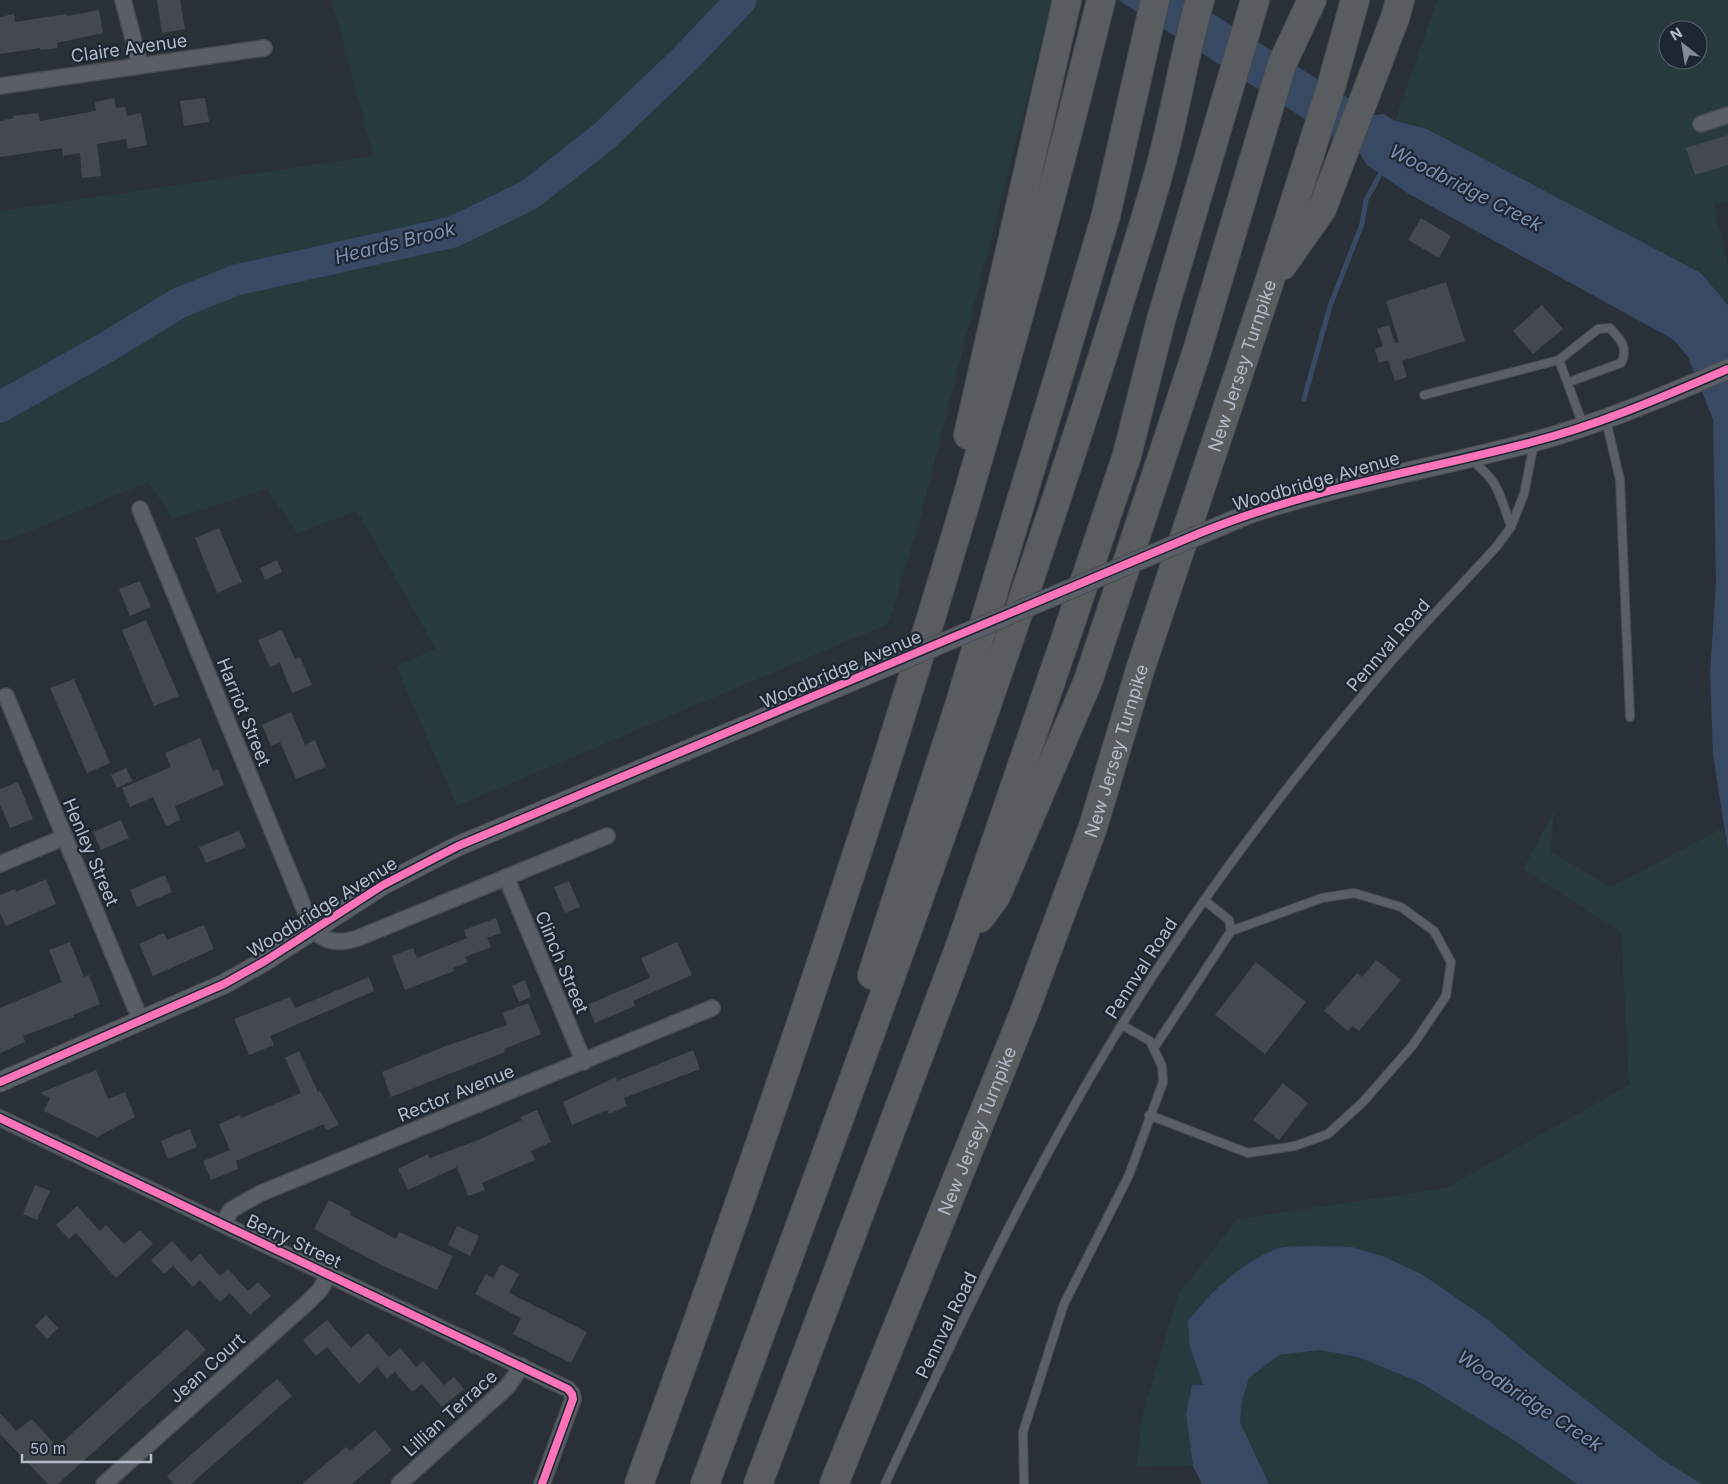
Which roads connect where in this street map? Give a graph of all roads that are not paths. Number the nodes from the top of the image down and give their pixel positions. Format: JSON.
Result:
{"nodes":[{"id":1,"x":124,"y":0,"type":"edge"},
{"id":2,"x":1068,"y":0,"type":"edge"},
{"id":3,"x":1101,"y":0,"type":"edge"},
{"id":4,"x":1255,"y":0,"type":"edge"},
{"id":5,"x":1312,"y":0,"type":"edge"},
{"id":6,"x":1355,"y":0,"type":"edge"},
{"id":7,"x":1400,"y":0,"type":"edge"},
{"id":8,"x":1200,"y":1,"type":"edge"},
{"id":9,"x":1152,"y":12,"type":"edge"},
{"id":10,"x":264,"y":48,"type":"dead end"},
{"id":11,"x":140,"y":65,"type":"junction"},
{"id":12,"x":0,"y":86,"type":"edge"},
{"id":13,"x":1728,"y":115,"type":"edge"},
{"id":14,"x":1701,"y":124,"type":"dead end"},
{"id":15,"x":1268,"y":286,"type":"junction"},
{"id":16,"x":1559,"y":360,"type":"junction"},
{"id":17,"x":1728,"y":369,"type":"edge"},
{"id":18,"x":1568,"y":382,"type":"junction"},
{"id":19,"x":1424,"y":395,"type":"dead end"},
{"id":20,"x":1606,"y":418,"type":"junction"},
{"id":21,"x":1583,"y":425,"type":"junction"},
{"id":22,"x":1534,"y":442,"type":"junction"},
{"id":23,"x":1467,"y":457,"type":"junction"},
{"id":24,"x":140,"y":509,"type":"dead end"},
{"id":25,"x":1511,"y":527,"type":"junction"},
{"id":26,"x":934,"y":605,"type":"junction"},
{"id":27,"x":6,"y":696,"type":"dead end"},
{"id":28,"x":1630,"y":716,"type":"dead end"},
{"id":29,"x":607,"y":836,"type":"dead end"},
{"id":30,"x":65,"y":837,"type":"junction"},
{"id":31,"x":0,"y":864,"type":"edge"},
{"id":32,"x":506,"y":877,"type":"junction"},
{"id":33,"x":1204,"y":900,"type":"junction"},
{"id":34,"x":313,"y":930,"type":"junction"},
{"id":35,"x":1231,"y":931,"type":"junction"},
{"id":36,"x":960,"y":946,"type":"junction"},
{"id":37,"x":712,"y":1008,"type":"dead end"},
{"id":38,"x":141,"y":1021,"type":"junction"},
{"id":39,"x":1122,"y":1024,"type":"junction"},
{"id":40,"x":1154,"y":1048,"type":"junction"},
{"id":41,"x":584,"y":1062,"type":"junction"},
{"id":42,"x":1,"y":1078,"type":"edge"},
{"id":43,"x":1150,"y":1115,"type":"junction"},
{"id":44,"x":0,"y":1118,"type":"edge"},
{"id":45,"x":223,"y":1224,"type":"junction"},
{"id":46,"x":789,"y":1256,"type":"junction"},
{"id":47,"x":328,"y":1274,"type":"junction"},
{"id":48,"x":522,"y":1366,"type":"junction"},
{"id":49,"x":104,"y":1484,"type":"edge"},
{"id":50,"x":399,"y":1484,"type":"edge"},
{"id":51,"x":542,"y":1484,"type":"edge"},
{"id":52,"x":639,"y":1484,"type":"edge"},
{"id":53,"x":706,"y":1484,"type":"edge"},
{"id":54,"x":758,"y":1484,"type":"edge"},
{"id":55,"x":834,"y":1484,"type":"edge"},
{"id":56,"x":885,"y":1484,"type":"edge"},
{"id":57,"x":1024,"y":1484,"type":"edge"}],
"edges":[{"from":1,"to":11,"type":"street"},
{"from":2,"to":26,"type":"highway"},
{"from":3,"to":26,"type":"highway"},
{"from":4,"to":36,"type":"highway"},
{"from":5,"to":36,"type":"highway"},
{"from":6,"to":15,"type":"highway","name":"New Jersey Turnpike"},
{"from":7,"to":15,"type":"highway"},
{"from":8,"to":46,"type":"highway"},
{"from":9,"to":46,"type":"highway"},
{"from":10,"to":11,"type":"street","name":"Claire Avenue"},
{"from":11,"to":12,"type":"street","name":"Claire Avenue"},
{"from":13,"to":14,"type":"street"},
{"from":15,"to":55,"type":"highway","name":"New Jersey Turnpike"},
{"from":16,"to":18,"type":"lane"},
{"from":16,"to":18,"type":"lane"},
{"from":16,"to":19,"type":"lane"},
{"from":17,"to":20,"type":"street","name":"Woodbridge Avenue"},
{"from":18,"to":21,"type":"lane"},
{"from":20,"to":21,"type":"street","name":"Woodbridge Avenue"},
{"from":20,"to":28,"type":"lane"},
{"from":21,"to":22,"type":"street","name":"Woodbridge Avenue"},
{"from":22,"to":23,"type":"street","name":"Woodbridge Avenue"},
{"from":22,"to":25,"type":"lane","name":"Pennval Road"},
{"from":23,"to":25,"type":"lane"},
{"from":23,"to":34,"type":"street","name":"Woodbridge Avenue","bridge":true},
{"from":24,"to":34,"type":"street","name":"Harriot Street"},
{"from":25,"to":33,"type":"lane","name":"Pennval Road"},
{"from":26,"to":52,"type":"highway"},
{"from":27,"to":30,"type":"street","name":"Henley Street"},
{"from":29,"to":32,"type":"street","name":"Woodbridge Avenue"},
{"from":30,"to":31,"type":"street"},
{"from":30,"to":38,"type":"street","name":"Henley Street"},
{"from":32,"to":34,"type":"street","name":"Woodbridge Avenue"},
{"from":32,"to":41,"type":"street","name":"Clinch Street"},
{"from":33,"to":35,"type":"lane"},
{"from":33,"to":39,"type":"lane","name":"Pennval Road"},
{"from":34,"to":38,"type":"street","name":"Woodbridge Avenue"},
{"from":35,"to":40,"type":"lane"},
{"from":35,"to":43,"type":"lane"},
{"from":36,"to":54,"type":"highway"},
{"from":37,"to":41,"type":"street","name":"Rector Avenue"},
{"from":38,"to":42,"type":"street","name":"Woodbridge Avenue"},
{"from":39,"to":40,"type":"lane"},
{"from":39,"to":56,"type":"lane","name":"Pennval Road"},
{"from":40,"to":43,"type":"lane"},
{"from":41,"to":45,"type":"street","name":"Rector Avenue"},
{"from":43,"to":57,"type":"lane"},
{"from":44,"to":45,"type":"street","name":"Berry Street"},
{"from":45,"to":47,"type":"street","name":"Berry Street"},
{"from":46,"to":53,"type":"highway"},
{"from":47,"to":48,"type":"street","name":"Berry Street"},
{"from":47,"to":49,"type":"street","name":"Jean Court"},
{"from":48,"to":50,"type":"street","name":"Lillian Terrace"},
{"from":48,"to":51,"type":"street","name":"Berry Street"}]}
